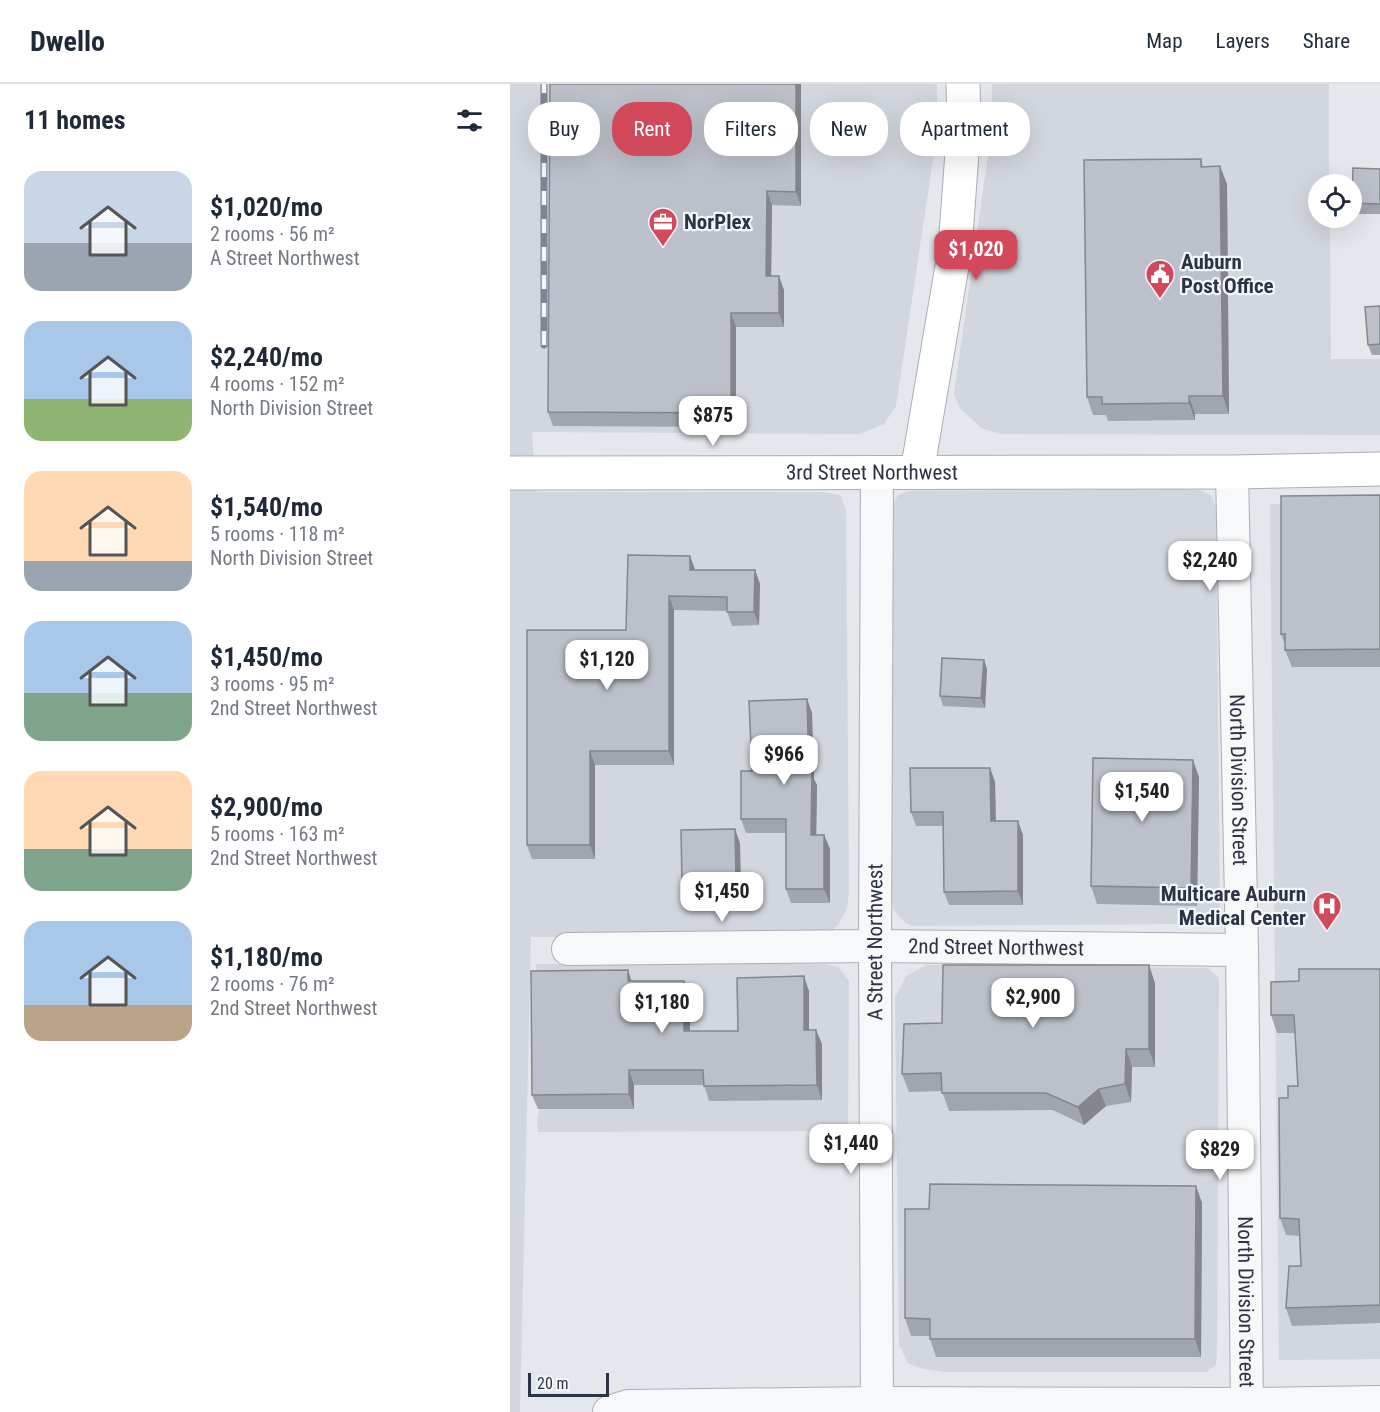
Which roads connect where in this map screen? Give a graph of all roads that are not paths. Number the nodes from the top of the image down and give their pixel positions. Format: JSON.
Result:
{"nodes":[{"id":1,"x":963,"y":84,"type":"edge"},
{"id":2,"x":1380,"y":469,"type":"edge"},
{"id":3,"x":878,"y":472,"type":"junction"},
{"id":4,"x":917,"y":472,"type":"junction"},
{"id":5,"x":1232,"y":472,"type":"junction"},
{"id":6,"x":510,"y":473,"type":"edge"},
{"id":7,"x":875,"y":946,"type":"junction"},
{"id":8,"x":568,"y":949,"type":"dead end"},
{"id":9,"x":1242,"y":950,"type":"junction"},
{"id":10,"x":1380,"y":1402,"type":"edge"},
{"id":11,"x":877,"y":1408,"type":"edge"},
{"id":12,"x":1247,"y":1408,"type":"edge"},
{"id":13,"x":609,"y":1412,"type":"edge"}],
"edges":[{"from":1,"to":4,"type":"street"},
{"from":2,"to":5,"type":"street","name":"3rd Street Northwest"},
{"from":3,"to":4,"type":"street","name":"3rd Street Northwest"},
{"from":3,"to":6,"type":"street","name":"3rd Street Northwest"},
{"from":3,"to":7,"type":"street","name":"A Street Northwest"},
{"from":4,"to":5,"type":"street","name":"3rd Street Northwest"},
{"from":5,"to":9,"type":"street","name":"North Division Street"},
{"from":7,"to":8,"type":"street","name":"2nd Street Northwest"},
{"from":7,"to":9,"type":"street","name":"2nd Street Northwest"},
{"from":7,"to":11,"type":"street","name":"A Street Northwest"},
{"from":9,"to":12,"type":"street","name":"North Division Street"},
{"from":10,"to":12,"type":"street"},
{"from":11,"to":12,"type":"street"},
{"from":11,"to":13,"type":"street"}]}
